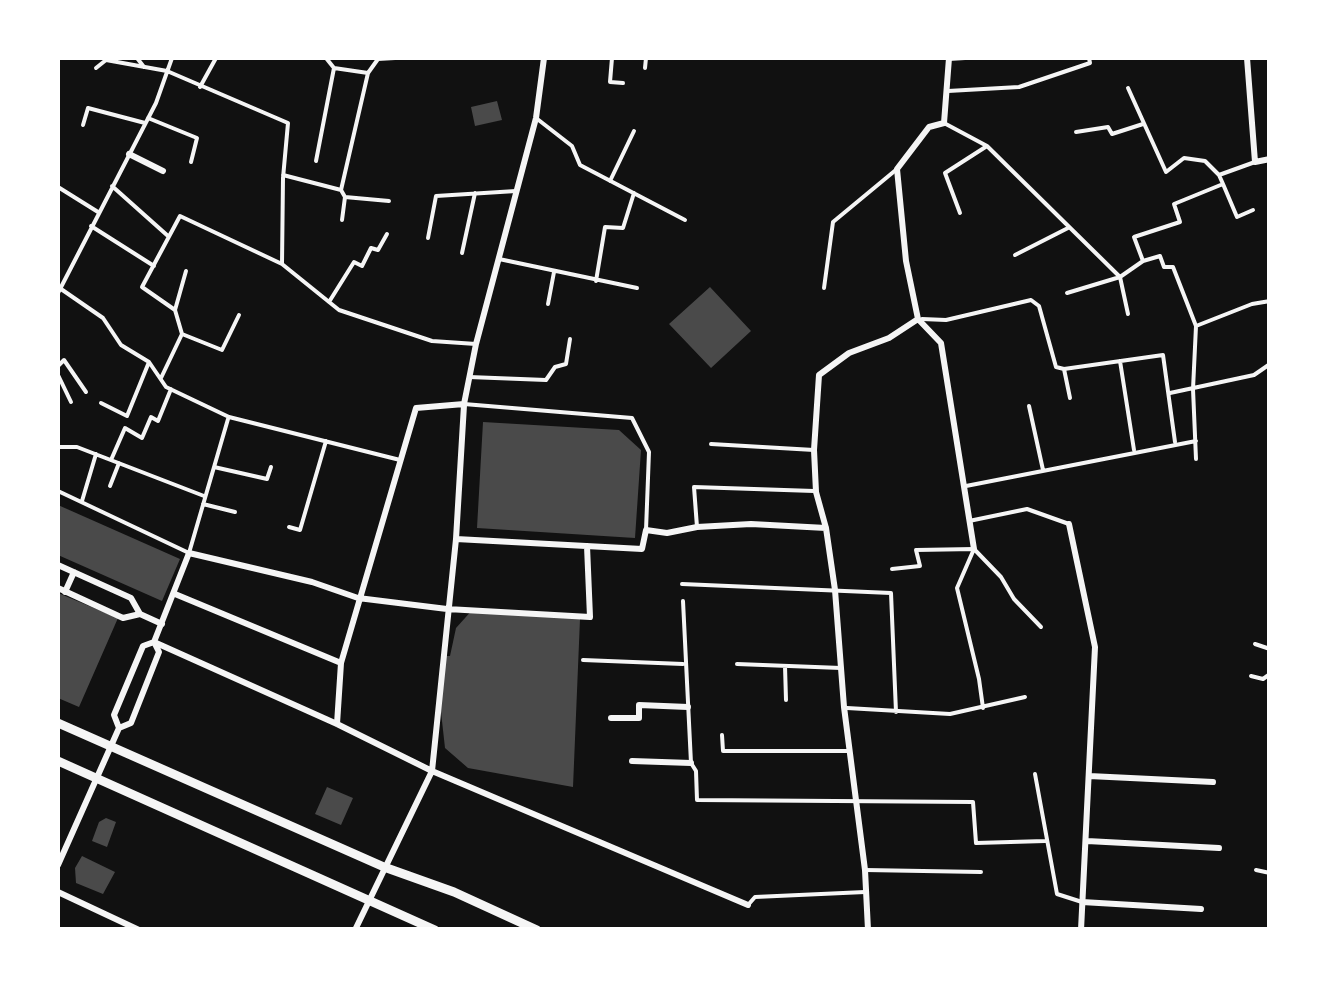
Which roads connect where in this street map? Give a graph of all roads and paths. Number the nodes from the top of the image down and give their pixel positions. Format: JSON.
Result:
{"nodes":[{"id":1,"x":137,"y":58,"type":"edge"},
{"id":2,"x":172,"y":58,"type":"edge"},
{"id":3,"x":216,"y":58,"type":"edge"},
{"id":4,"x":326,"y":58,"type":"edge"},
{"id":5,"x":395,"y":58,"type":"edge"},
{"id":6,"x":544,"y":58,"type":"edge"},
{"id":7,"x":612,"y":58,"type":"edge"},
{"id":8,"x":646,"y":58,"type":"edge"},
{"id":9,"x":949,"y":58,"type":"edge"},
{"id":10,"x":964,"y":58,"type":"edge"},
{"id":11,"x":1089,"y":58,"type":"edge"},
{"id":12,"x":1247,"y":58,"type":"edge"},
{"id":13,"x":144,"y":67,"type":"junction"},
{"id":14,"x":96,"y":68,"type":"dead end"},
{"id":15,"x":334,"y":68,"type":"junction"},
{"id":16,"x":645,"y":68,"type":"dead end"},
{"id":17,"x":167,"y":71,"type":"junction"},
{"id":18,"x":368,"y":74,"type":"junction"},
{"id":19,"x":623,"y":83,"type":"dead end"},
{"id":20,"x":200,"y":87,"type":"junction"},
{"id":21,"x":1128,"y":88,"type":"dead end"},
{"id":22,"x":948,"y":90,"type":"junction"},
{"id":23,"x":536,"y":118,"type":"junction"},
{"id":24,"x":146,"y":121,"type":"junction"},
{"id":25,"x":944,"y":123,"type":"junction"},
{"id":26,"x":1144,"y":124,"type":"junction"},
{"id":27,"x":83,"y":125,"type":"dead end"},
{"id":28,"x":634,"y":132,"type":"dead end"},
{"id":29,"x":1076,"y":132,"type":"dead end"},
{"id":30,"x":986,"y":146,"type":"junction"},
{"id":31,"x":129,"y":154,"type":"junction"},
{"id":32,"x":1270,"y":159,"type":"edge"},
{"id":33,"x":316,"y":161,"type":"dead end"},
{"id":34,"x":191,"y":162,"type":"dead end"},
{"id":35,"x":1255,"y":162,"type":"junction"},
{"id":36,"x":897,"y":169,"type":"junction"},
{"id":37,"x":163,"y":171,"type":"dead end"},
{"id":38,"x":1219,"y":174,"type":"junction"},
{"id":39,"x":284,"y":175,"type":"junction"},
{"id":40,"x":610,"y":180,"type":"junction"},
{"id":41,"x":1223,"y":184,"type":"junction"},
{"id":42,"x":112,"y":186,"type":"junction"},
{"id":43,"x":58,"y":187,"type":"edge"},
{"id":44,"x":342,"y":190,"type":"junction"},
{"id":45,"x":516,"y":191,"type":"junction"},
{"id":46,"x":475,"y":193,"type":"junction"},
{"id":47,"x":634,"y":193,"type":"junction"},
{"id":48,"x":344,"y":197,"type":"junction"},
{"id":49,"x":389,"y":201,"type":"dead end"},
{"id":50,"x":1253,"y":210,"type":"dead end"},
{"id":51,"x":98,"y":212,"type":"junction"},
{"id":52,"x":960,"y":213,"type":"dead end"},
{"id":53,"x":342,"y":220,"type":"dead end"},
{"id":54,"x":685,"y":220,"type":"dead end"},
{"id":55,"x":91,"y":226,"type":"junction"},
{"id":56,"x":1068,"y":228,"type":"junction"},
{"id":57,"x":387,"y":234,"type":"dead end"},
{"id":58,"x":170,"y":237,"type":"junction"},
{"id":59,"x":428,"y":238,"type":"dead end"},
{"id":60,"x":462,"y":253,"type":"dead end"},
{"id":61,"x":1015,"y":255,"type":"dead end"},
{"id":62,"x":498,"y":259,"type":"junction"},
{"id":63,"x":1143,"y":260,"type":"junction"},
{"id":64,"x":282,"y":264,"type":"junction"},
{"id":65,"x":154,"y":266,"type":"junction"},
{"id":66,"x":186,"y":271,"type":"dead end"},
{"id":67,"x":554,"y":272,"type":"junction"},
{"id":68,"x":1120,"y":276,"type":"junction"},
{"id":69,"x":596,"y":281,"type":"junction"},
{"id":70,"x":637,"y":288,"type":"dead end"},
{"id":71,"x":824,"y":288,"type":"dead end"},
{"id":72,"x":59,"y":291,"type":"edge"},
{"id":73,"x":1067,"y":293,"type":"dead end"},
{"id":74,"x":1270,"y":301,"type":"edge"},
{"id":75,"x":329,"y":302,"type":"junction"},
{"id":76,"x":548,"y":304,"type":"dead end"},
{"id":77,"x":176,"y":310,"type":"junction"},
{"id":78,"x":1128,"y":314,"type":"dead end"},
{"id":79,"x":240,"y":315,"type":"dead end"},
{"id":80,"x":918,"y":319,"type":"junction"},
{"id":81,"x":1196,"y":326,"type":"junction"},
{"id":82,"x":182,"y":334,"type":"junction"},
{"id":83,"x":570,"y":339,"type":"dead end"},
{"id":84,"x":476,"y":344,"type":"junction"},
{"id":85,"x":1120,"y":361,"type":"junction"},
{"id":86,"x":150,"y":362,"type":"junction"},
{"id":87,"x":1270,"y":364,"type":"edge"},
{"id":88,"x":58,"y":366,"type":"edge"},
{"id":89,"x":1064,"y":369,"type":"junction"},
{"id":90,"x":58,"y":375,"type":"edge"},
{"id":91,"x":469,"y":377,"type":"junction"},
{"id":92,"x":161,"y":378,"type":"junction"},
{"id":93,"x":171,"y":389,"type":"junction"},
{"id":94,"x":1193,"y":389,"type":"junction"},
{"id":95,"x":86,"y":392,"type":"dead end"},
{"id":96,"x":1170,"y":393,"type":"junction"},
{"id":97,"x":1070,"y":398,"type":"dead end"},
{"id":98,"x":71,"y":402,"type":"dead end"},
{"id":99,"x":101,"y":403,"type":"dead end"},
{"id":100,"x":464,"y":404,"type":"junction"},
{"id":101,"x":1028,"y":406,"type":"dead end"},
{"id":102,"x":229,"y":417,"type":"junction"},
{"id":103,"x":1196,"y":440,"type":"junction"},
{"id":104,"x":326,"y":441,"type":"junction"},
{"id":105,"x":1175,"y":442,"type":"junction"},
{"id":106,"x":711,"y":444,"type":"dead end"},
{"id":107,"x":58,"y":448,"type":"edge"},
{"id":108,"x":814,"y":450,"type":"junction"},
{"id":109,"x":1134,"y":451,"type":"junction"},
{"id":110,"x":96,"y":454,"type":"junction"},
{"id":111,"x":1196,"y":459,"type":"dead end"},
{"id":112,"x":111,"y":460,"type":"junction"},
{"id":113,"x":400,"y":460,"type":"junction"},
{"id":114,"x":119,"y":463,"type":"junction"},
{"id":115,"x":214,"y":468,"type":"junction"},
{"id":116,"x":271,"y":468,"type":"dead end"},
{"id":117,"x":1043,"y":470,"type":"junction"},
{"id":118,"x":110,"y":486,"type":"dead end"},
{"id":119,"x":966,"y":486,"type":"junction"},
{"id":120,"x":58,"y":492,"type":"edge"},
{"id":121,"x":816,"y":492,"type":"junction"},
{"id":122,"x":206,"y":496,"type":"junction"},
{"id":123,"x":82,"y":501,"type":"junction"},
{"id":124,"x":203,"y":504,"type":"junction"},
{"id":125,"x":235,"y":512,"type":"dead end"},
{"id":126,"x":970,"y":521,"type":"junction"},
{"id":127,"x":1068,"y":524,"type":"joint"},
{"id":128,"x":697,"y":527,"type":"junction"},
{"id":129,"x":289,"y":528,"type":"dead end"},
{"id":130,"x":826,"y":528,"type":"junction"},
{"id":131,"x":646,"y":530,"type":"junction"},
{"id":132,"x":456,"y":539,"type":"junction"},
{"id":133,"x":587,"y":546,"type":"junction"},
{"id":134,"x":974,"y":549,"type":"junction"},
{"id":135,"x":189,"y":553,"type":"junction"},
{"id":136,"x":58,"y":565,"type":"edge"},
{"id":137,"x":892,"y":569,"type":"dead end"},
{"id":138,"x":74,"y":572,"type":"junction"},
{"id":139,"x":682,"y":584,"type":"dead end"},
{"id":140,"x":61,"y":590,"type":"edge"},
{"id":141,"x":835,"y":590,"type":"junction"},
{"id":142,"x":175,"y":594,"type":"junction"},
{"id":143,"x":358,"y":598,"type":"junction"},
{"id":144,"x":683,"y":601,"type":"dead end"},
{"id":145,"x":447,"y":609,"type":"junction"},
{"id":146,"x":140,"y":614,"type":"junction"},
{"id":147,"x":162,"y":624,"type":"junction"},
{"id":148,"x":1041,"y":627,"type":"dead end"},
{"id":149,"x":154,"y":642,"type":"junction"},
{"id":150,"x":1255,"y":644,"type":"dead end"},
{"id":151,"x":1270,"y":649,"type":"edge"},
{"id":152,"x":583,"y":660,"type":"dead end"},
{"id":153,"x":341,"y":663,"type":"junction"},
{"id":154,"x":685,"y":664,"type":"junction"},
{"id":155,"x":737,"y":664,"type":"dead end"},
{"id":156,"x":785,"y":666,"type":"junction"},
{"id":157,"x":841,"y":668,"type":"junction"},
{"id":158,"x":1270,"y":674,"type":"edge"},
{"id":159,"x":1252,"y":676,"type":"dead end"},
{"id":160,"x":1025,"y":697,"type":"dead end"},
{"id":161,"x":786,"y":700,"type":"dead end"},
{"id":162,"x":688,"y":707,"type":"junction"},
{"id":163,"x":844,"y":707,"type":"junction"},
{"id":164,"x":983,"y":708,"type":"junction"},
{"id":165,"x":896,"y":712,"type":"junction"},
{"id":166,"x":611,"y":718,"type":"dead end"},
{"id":167,"x":58,"y":722,"type":"edge"},
{"id":168,"x":337,"y":724,"type":"junction"},
{"id":169,"x":119,"y":728,"type":"junction"},
{"id":170,"x":722,"y":735,"type":"dead end"},
{"id":171,"x":110,"y":746,"type":"junction"},
{"id":172,"x":849,"y":750,"type":"junction"},
{"id":173,"x":58,"y":761,"type":"edge"},
{"id":174,"x":632,"y":761,"type":"dead end"},
{"id":175,"x":691,"y":763,"type":"junction"},
{"id":176,"x":432,"y":771,"type":"junction"},
{"id":177,"x":1035,"y":774,"type":"dead end"},
{"id":178,"x":96,"y":776,"type":"junction"},
{"id":179,"x":1089,"y":776,"type":"junction"},
{"id":180,"x":1214,"y":782,"type":"dead end"},
{"id":181,"x":856,"y":803,"type":"junction"},
{"id":182,"x":1045,"y":840,"type":"junction"},
{"id":183,"x":1087,"y":841,"type":"junction"},
{"id":184,"x":1219,"y":848,"type":"dead end"},
{"id":185,"x":58,"y":865,"type":"edge"},
{"id":186,"x":384,"y":867,"type":"junction"},
{"id":187,"x":865,"y":870,"type":"junction"},
{"id":188,"x":1256,"y":870,"type":"dead end"},
{"id":189,"x":981,"y":872,"type":"dead end"},
{"id":190,"x":1270,"y":873,"type":"edge"},
{"id":191,"x":58,"y":892,"type":"edge"},
{"id":192,"x":867,"y":892,"type":"junction"},
{"id":193,"x":368,"y":900,"type":"junction"},
{"id":194,"x":1082,"y":902,"type":"junction"},
{"id":195,"x":748,"y":905,"type":"joint"},
{"id":196,"x":1201,"y":909,"type":"dead end"},
{"id":197,"x":139,"y":930,"type":"edge"},
{"id":198,"x":355,"y":930,"type":"edge"},
{"id":199,"x":435,"y":930,"type":"edge"},
{"id":200,"x":537,"y":930,"type":"edge"},
{"id":201,"x":868,"y":930,"type":"edge"},
{"id":202,"x":1081,"y":930,"type":"edge"}],
"edges":[{"from":1,"to":13,"type":"lane"},
{"from":2,"to":17,"type":"lane"},
{"from":3,"to":20,"type":"lane"},
{"from":4,"to":15,"type":"lane"},
{"from":5,"to":18,"type":"lane"},
{"from":6,"to":23,"type":"street"},
{"from":7,"to":19,"type":"lane"},
{"from":8,"to":16,"type":"lane"},
{"from":9,"to":10,"type":"lane"},
{"from":9,"to":22,"type":"street"},
{"from":11,"to":22,"type":"lane"},
{"from":12,"to":35,"type":"street"},
{"from":13,"to":14,"type":"lane"},
{"from":13,"to":17,"type":"lane"},
{"from":15,"to":18,"type":"lane"},
{"from":15,"to":33,"type":"lane"},
{"from":17,"to":20,"type":"lane"},
{"from":17,"to":24,"type":"lane"},
{"from":18,"to":44,"type":"lane"},
{"from":20,"to":39,"type":"lane"},
{"from":21,"to":26,"type":"lane"},
{"from":22,"to":25,"type":"street"},
{"from":23,"to":40,"type":"lane"},
{"from":23,"to":45,"type":"street"},
{"from":24,"to":27,"type":"lane"},
{"from":24,"to":31,"type":"lane"},
{"from":24,"to":34,"type":"lane"},
{"from":25,"to":30,"type":"lane"},
{"from":25,"to":36,"type":"street"},
{"from":26,"to":29,"type":"lane"},
{"from":26,"to":38,"type":"lane"},
{"from":28,"to":40,"type":"lane"},
{"from":30,"to":52,"type":"lane"},
{"from":30,"to":56,"type":"lane"},
{"from":31,"to":37,"type":"street"},
{"from":31,"to":42,"type":"lane"},
{"from":32,"to":35,"type":"street"},
{"from":35,"to":38,"type":"lane"},
{"from":36,"to":71,"type":"lane"},
{"from":36,"to":80,"type":"street"},
{"from":38,"to":41,"type":"lane"},
{"from":39,"to":44,"type":"lane"},
{"from":39,"to":64,"type":"lane"},
{"from":40,"to":47,"type":"lane"},
{"from":41,"to":50,"type":"lane"},
{"from":41,"to":63,"type":"lane"},
{"from":42,"to":51,"type":"lane"},
{"from":42,"to":58,"type":"lane"},
{"from":43,"to":51,"type":"lane"},
{"from":44,"to":48,"type":"lane"},
{"from":45,"to":46,"type":"lane"},
{"from":45,"to":62,"type":"street"},
{"from":46,"to":59,"type":"lane"},
{"from":46,"to":60,"type":"lane"},
{"from":47,"to":54,"type":"lane"},
{"from":47,"to":69,"type":"lane"},
{"from":48,"to":49,"type":"lane"},
{"from":48,"to":53,"type":"lane"},
{"from":51,"to":55,"type":"lane"},
{"from":55,"to":65,"type":"lane"},
{"from":55,"to":72,"type":"lane"},
{"from":56,"to":61,"type":"lane"},
{"from":56,"to":68,"type":"lane"},
{"from":57,"to":75,"type":"lane"},
{"from":58,"to":64,"type":"lane"},
{"from":58,"to":65,"type":"lane"},
{"from":62,"to":67,"type":"lane"},
{"from":62,"to":84,"type":"street"},
{"from":63,"to":68,"type":"lane"},
{"from":63,"to":81,"type":"lane"},
{"from":64,"to":75,"type":"lane"},
{"from":65,"to":77,"type":"lane"},
{"from":66,"to":77,"type":"lane"},
{"from":67,"to":69,"type":"lane"},
{"from":67,"to":76,"type":"lane"},
{"from":68,"to":73,"type":"lane"},
{"from":68,"to":78,"type":"lane"},
{"from":69,"to":70,"type":"lane"},
{"from":72,"to":86,"type":"lane"},
{"from":74,"to":81,"type":"lane"},
{"from":75,"to":84,"type":"lane"},
{"from":77,"to":82,"type":"lane"},
{"from":79,"to":82,"type":"lane"},
{"from":80,"to":89,"type":"lane"},
{"from":80,"to":108,"type":"street"},
{"from":80,"to":119,"type":"street"},
{"from":81,"to":94,"type":"lane"},
{"from":82,"to":92,"type":"lane"},
{"from":83,"to":91,"type":"lane"},
{"from":84,"to":91,"type":"street"},
{"from":85,"to":89,"type":"lane"},
{"from":85,"to":96,"type":"lane"},
{"from":85,"to":109,"type":"lane"},
{"from":86,"to":92,"type":"lane"},
{"from":86,"to":99,"type":"lane"},
{"from":87,"to":94,"type":"lane"},
{"from":88,"to":95,"type":"lane"},
{"from":89,"to":97,"type":"lane"},
{"from":90,"to":98,"type":"lane"},
{"from":91,"to":100,"type":"street"},
{"from":92,"to":93,"type":"lane"},
{"from":93,"to":102,"type":"lane"},
{"from":93,"to":112,"type":"lane"},
{"from":94,"to":96,"type":"lane"},
{"from":94,"to":103,"type":"lane"},
{"from":96,"to":105,"type":"lane"},
{"from":100,"to":113,"type":"street"},
{"from":100,"to":131,"type":"lane"},
{"from":100,"to":132,"type":"street"},
{"from":101,"to":117,"type":"lane"},
{"from":102,"to":104,"type":"lane"},
{"from":102,"to":115,"type":"lane"},
{"from":103,"to":105,"type":"lane"},
{"from":103,"to":111,"type":"lane"},
{"from":104,"to":113,"type":"lane"},
{"from":104,"to":129,"type":"lane"},
{"from":105,"to":109,"type":"lane"},
{"from":106,"to":108,"type":"lane"},
{"from":107,"to":110,"type":"lane"},
{"from":108,"to":121,"type":"street"},
{"from":109,"to":117,"type":"lane"},
{"from":110,"to":112,"type":"lane"},
{"from":110,"to":123,"type":"lane"},
{"from":112,"to":114,"type":"lane"},
{"from":113,"to":143,"type":"street"},
{"from":114,"to":118,"type":"lane"},
{"from":114,"to":122,"type":"lane"},
{"from":115,"to":116,"type":"lane"},
{"from":115,"to":122,"type":"lane"},
{"from":117,"to":119,"type":"lane"},
{"from":119,"to":126,"type":"street"},
{"from":120,"to":123,"type":"lane"},
{"from":121,"to":128,"type":"lane"},
{"from":121,"to":130,"type":"street"},
{"from":122,"to":124,"type":"lane"},
{"from":123,"to":135,"type":"lane"},
{"from":124,"to":125,"type":"lane"},
{"from":124,"to":135,"type":"lane"},
{"from":126,"to":127,"type":"lane"},
{"from":126,"to":134,"type":"street"},
{"from":127,"to":179,"type":"street"},
{"from":128,"to":130,"type":"street"},
{"from":128,"to":131,"type":"street"},
{"from":130,"to":141,"type":"street"},
{"from":131,"to":133,"type":"street"},
{"from":132,"to":133,"type":"street"},
{"from":132,"to":145,"type":"street"},
{"from":133,"to":145,"type":"street"},
{"from":134,"to":137,"type":"lane"},
{"from":134,"to":148,"type":"lane"},
{"from":134,"to":164,"type":"lane"},
{"from":135,"to":142,"type":"street"},
{"from":135,"to":143,"type":"street"},
{"from":136,"to":138,"type":"street"},
{"from":138,"to":140,"type":"street"},
{"from":138,"to":146,"type":"street"},
{"from":139,"to":141,"type":"lane"},
{"from":140,"to":146,"type":"street"},
{"from":141,"to":157,"type":"street"},
{"from":141,"to":165,"type":"lane"},
{"from":142,"to":147,"type":"street"},
{"from":142,"to":153,"type":"street"},
{"from":143,"to":145,"type":"street"},
{"from":143,"to":153,"type":"street"},
{"from":144,"to":154,"type":"lane"},
{"from":145,"to":176,"type":"street"},
{"from":146,"to":147,"type":"street"},
{"from":147,"to":149,"type":"street"},
{"from":149,"to":168,"type":"street"},
{"from":149,"to":169,"type":"street"},
{"from":149,"to":169,"type":"street"},
{"from":150,"to":151,"type":"lane"},
{"from":152,"to":154,"type":"lane"},
{"from":153,"to":168,"type":"street"},
{"from":154,"to":162,"type":"lane"},
{"from":155,"to":156,"type":"lane"},
{"from":156,"to":157,"type":"lane"},
{"from":156,"to":161,"type":"lane"},
{"from":157,"to":163,"type":"street"},
{"from":158,"to":159,"type":"lane"},
{"from":160,"to":164,"type":"lane"},
{"from":162,"to":166,"type":"street"},
{"from":162,"to":175,"type":"lane"},
{"from":163,"to":165,"type":"lane"},
{"from":163,"to":172,"type":"street"},
{"from":164,"to":165,"type":"lane"},
{"from":167,"to":171,"type":"street"},
{"from":168,"to":176,"type":"street"},
{"from":169,"to":171,"type":"street"},
{"from":170,"to":172,"type":"lane"},
{"from":171,"to":178,"type":"street"},
{"from":171,"to":186,"type":"street"},
{"from":172,"to":181,"type":"street"},
{"from":173,"to":178,"type":"street"},
{"from":174,"to":175,"type":"street"},
{"from":175,"to":181,"type":"lane"},
{"from":176,"to":186,"type":"street"},
{"from":176,"to":195,"type":"street"},
{"from":177,"to":182,"type":"lane"},
{"from":178,"to":185,"type":"street"},
{"from":178,"to":193,"type":"street"},
{"from":179,"to":180,"type":"street"},
{"from":179,"to":183,"type":"street"},
{"from":181,"to":182,"type":"lane"},
{"from":181,"to":187,"type":"street"},
{"from":182,"to":194,"type":"lane"},
{"from":183,"to":184,"type":"street"},
{"from":183,"to":194,"type":"street"},
{"from":186,"to":193,"type":"street"},
{"from":186,"to":200,"type":"street"},
{"from":187,"to":189,"type":"lane"},
{"from":187,"to":192,"type":"street"},
{"from":188,"to":190,"type":"lane"},
{"from":191,"to":197,"type":"street"},
{"from":192,"to":195,"type":"lane"},
{"from":192,"to":201,"type":"street"},
{"from":193,"to":198,"type":"street"},
{"from":193,"to":199,"type":"street"},
{"from":194,"to":196,"type":"street"},
{"from":194,"to":202,"type":"street"}]}
